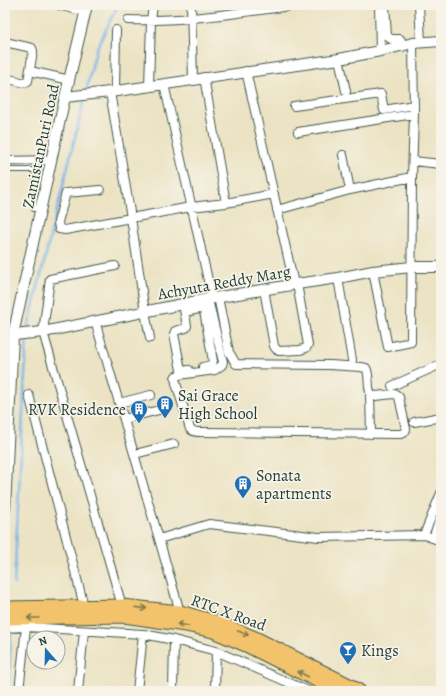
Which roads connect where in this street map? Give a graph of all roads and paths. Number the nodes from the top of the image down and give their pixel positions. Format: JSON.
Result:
{"nodes":[{"id":1,"x":58,"y":5,"type":"edge"},
{"id":2,"x":153,"y":5,"type":"edge"},
{"id":3,"x":191,"y":5,"type":"edge"},
{"id":4,"x":298,"y":5,"type":"edge"},
{"id":5,"x":379,"y":5,"type":"edge"},
{"id":6,"x":385,"y":5,"type":"edge"},
{"id":7,"x":419,"y":5,"type":"edge"},
{"id":8,"x":86,"y":9,"type":"edge"},
{"id":9,"x":191,"y":18,"type":"junction"},
{"id":10,"x":128,"y":20,"type":"dead end"},
{"id":11,"x":151,"y":21,"type":"junction"},
{"id":12,"x":116,"y":30,"type":"dead end"},
{"id":13,"x":441,"y":41,"type":"edge"},
{"id":14,"x":5,"y":42,"type":"edge"},
{"id":15,"x":417,"y":43,"type":"junction"},
{"id":16,"x":402,"y":46,"type":"junction"},
{"id":17,"x":380,"y":51,"type":"junction"},
{"id":18,"x":339,"y":59,"type":"junction"},
{"id":19,"x":30,"y":71,"type":"junction"},
{"id":20,"x":246,"y":71,"type":"junction"},
{"id":21,"x":204,"y":77,"type":"junction"},
{"id":22,"x":5,"y":78,"type":"edge"},
{"id":23,"x":193,"y":79,"type":"junction"},
{"id":24,"x":70,"y":80,"type":"junction"},
{"id":25,"x":164,"y":84,"type":"junction"},
{"id":26,"x":149,"y":86,"type":"junction"},
{"id":27,"x":112,"y":91,"type":"junction"},
{"id":28,"x":346,"y":91,"type":"dead end"},
{"id":29,"x":70,"y":96,"type":"junction"},
{"id":30,"x":414,"y":105,"type":"junction"},
{"id":31,"x":294,"y":106,"type":"dead end"},
{"id":32,"x":414,"y":114,"type":"junction"},
{"id":33,"x":298,"y":132,"type":"dead end"},
{"id":34,"x":343,"y":155,"type":"dead end"},
{"id":35,"x":52,"y":160,"type":"junction"},
{"id":36,"x":28,"y":161,"type":"junction"},
{"id":37,"x":413,"y":161,"type":"junction"},
{"id":38,"x":5,"y":162,"type":"edge"},
{"id":39,"x":441,"y":164,"type":"edge"},
{"id":40,"x":5,"y":170,"type":"edge"},
{"id":41,"x":29,"y":170,"type":"junction"},
{"id":42,"x":412,"y":177,"type":"junction"},
{"id":43,"x":100,"y":190,"type":"dead end"},
{"id":44,"x":350,"y":190,"type":"junction"},
{"id":45,"x":40,"y":191,"type":"junction"},
{"id":46,"x":274,"y":194,"type":"junction"},
{"id":47,"x":226,"y":203,"type":"junction"},
{"id":48,"x":191,"y":207,"type":"junction"},
{"id":49,"x":34,"y":209,"type":"dead end"},
{"id":50,"x":277,"y":210,"type":"junction"},
{"id":51,"x":131,"y":218,"type":"junction"},
{"id":52,"x":115,"y":266,"type":"dead end"},
{"id":53,"x":412,"y":267,"type":"junction"},
{"id":54,"x":441,"y":267,"type":"edge"},
{"id":55,"x":373,"y":272,"type":"junction"},
{"id":56,"x":338,"y":278,"type":"junction"},
{"id":57,"x":295,"y":284,"type":"junction"},
{"id":58,"x":264,"y":289,"type":"junction"},
{"id":59,"x":209,"y":300,"type":"junction"},
{"id":60,"x":184,"y":308,"type":"junction"},
{"id":61,"x":145,"y":312,"type":"junction"},
{"id":62,"x":95,"y":322,"type":"junction"},
{"id":63,"x":44,"y":332,"type":"junction"},
{"id":64,"x":12,"y":335,"type":"edge"},
{"id":65,"x":150,"y":338,"type":"dead end"},
{"id":66,"x":233,"y":360,"type":"junction"},
{"id":67,"x":352,"y":360,"type":"dead end"},
{"id":68,"x":223,"y":362,"type":"junction"},
{"id":69,"x":441,"y":364,"type":"edge"},
{"id":70,"x":392,"y":386,"type":"dead end"},
{"id":71,"x":370,"y":394,"type":"junction"},
{"id":72,"x":29,"y":395,"type":"dead end"},
{"id":73,"x":151,"y":395,"type":"dead end"},
{"id":74,"x":119,"y":404,"type":"junction"},
{"id":75,"x":163,"y":409,"type":"dead end"},
{"id":76,"x":441,"y":417,"type":"edge"},
{"id":77,"x":124,"y":419,"type":"junction"},
{"id":78,"x":414,"y":422,"type":"dead end"},
{"id":79,"x":7,"y":431,"type":"edge"},
{"id":80,"x":371,"y":434,"type":"junction"},
{"id":81,"x":174,"y":444,"type":"dead end"},
{"id":82,"x":135,"y":454,"type":"junction"},
{"id":83,"x":441,"y":493,"type":"edge"},
{"id":84,"x":5,"y":509,"type":"edge"},
{"id":85,"x":441,"y":515,"type":"edge"},
{"id":86,"x":424,"y":535,"type":"junction"},
{"id":87,"x":433,"y":538,"type":"junction"},
{"id":88,"x":160,"y":539,"type":"junction"},
{"id":89,"x":441,"y":540,"type":"edge"},
{"id":90,"x":84,"y":606,"type":"junction"},
{"id":91,"x":122,"y":606,"type":"junction"},
{"id":92,"x":5,"y":608,"type":"edge"},
{"id":93,"x":180,"y":612,"type":"junction"},
{"id":94,"x":5,"y":618,"type":"edge"},
{"id":95,"x":26,"y":627,"type":"junction"},
{"id":96,"x":215,"y":627,"type":"junction"},
{"id":97,"x":5,"y":628,"type":"edge"},
{"id":98,"x":84,"y":631,"type":"junction"},
{"id":99,"x":143,"y":634,"type":"junction"},
{"id":100,"x":174,"y":640,"type":"junction"},
{"id":101,"x":216,"y":651,"type":"junction"},
{"id":102,"x":20,"y":691,"type":"edge"},
{"id":103,"x":78,"y":691,"type":"edge"},
{"id":104,"x":137,"y":691,"type":"edge"},
{"id":105,"x":173,"y":691,"type":"edge"},
{"id":106,"x":214,"y":691,"type":"edge"},
{"id":107,"x":308,"y":691,"type":"edge"},
{"id":108,"x":338,"y":691,"type":"edge"},
{"id":109,"x":359,"y":691,"type":"edge"}],
"edges":[{"from":1,"to":8,"type":"street"},
{"from":2,"to":11,"type":"street"},
{"from":3,"to":9,"type":"street"},
{"from":4,"to":9,"type":"street"},
{"from":5,"to":17,"type":"street"},
{"from":6,"to":16,"type":"street"},
{"from":7,"to":15,"type":"street"},
{"from":8,"to":24,"type":"street","name":"ZamistanPuri Road"},
{"from":9,"to":11,"type":"street"},
{"from":9,"to":23,"type":"street"},
{"from":10,"to":11,"type":"street"},
{"from":11,"to":26,"type":"street"},
{"from":12,"to":27,"type":"street"},
{"from":13,"to":15,"type":"street"},
{"from":14,"to":19,"type":"street"},
{"from":15,"to":16,"type":"street"},
{"from":15,"to":30,"type":"street"},
{"from":16,"to":17,"type":"street"},
{"from":17,"to":18,"type":"street"},
{"from":18,"to":20,"type":"street"},
{"from":18,"to":28,"type":"street"},
{"from":19,"to":22,"type":"street"},
{"from":19,"to":24,"type":"street"},
{"from":20,"to":21,"type":"street"},
{"from":20,"to":46,"type":"street"},
{"from":21,"to":23,"type":"street"},
{"from":21,"to":47,"type":"street"},
{"from":23,"to":25,"type":"street"},
{"from":24,"to":29,"type":"street","name":"ZamistanPuri Road"},
{"from":25,"to":26,"type":"street"},
{"from":25,"to":48,"type":"street"},
{"from":26,"to":27,"type":"street"},
{"from":27,"to":29,"type":"street"},
{"from":27,"to":51,"type":"street"},
{"from":29,"to":35,"type":"street","name":"ZamistanPuri Road"},
{"from":30,"to":31,"type":"street"},
{"from":30,"to":32,"type":"street"},
{"from":32,"to":33,"type":"street"},
{"from":32,"to":37,"type":"street"},
{"from":34,"to":44,"type":"street"},
{"from":35,"to":36,"type":"street"},
{"from":35,"to":45,"type":"street","name":"ZamistanPuri Road"},
{"from":36,"to":38,"type":"street"},
{"from":36,"to":41,"type":"lane"},
{"from":37,"to":39,"type":"street"},
{"from":37,"to":42,"type":"street"},
{"from":40,"to":41,"type":"lane"},
{"from":41,"to":45,"type":"lane"},
{"from":42,"to":44,"type":"street"},
{"from":42,"to":53,"type":"street"},
{"from":43,"to":51,"type":"street"},
{"from":44,"to":50,"type":"street"},
{"from":45,"to":49,"type":"lane"},
{"from":45,"to":64,"type":"street","name":"ZamistanPuri Road"},
{"from":46,"to":47,"type":"street"},
{"from":46,"to":50,"type":"street"},
{"from":47,"to":48,"type":"street"},
{"from":48,"to":51,"type":"street"},
{"from":48,"to":59,"type":"street"},
{"from":50,"to":57,"type":"street"},
{"from":51,"to":61,"type":"street"},
{"from":52,"to":63,"type":"street"},
{"from":53,"to":54,"type":"street","name":"Achyuta Reddy Marg"},
{"from":53,"to":55,"type":"street","name":"Achyuta Reddy Marg"},
{"from":53,"to":55,"type":"street"},
{"from":55,"to":56,"type":"street","name":"Achyuta Reddy Marg"},
{"from":56,"to":57,"type":"street","name":"Achyuta Reddy Marg"},
{"from":56,"to":67,"type":"street"},
{"from":57,"to":58,"type":"street","name":"Achyuta Reddy Marg"},
{"from":57,"to":58,"type":"street"},
{"from":58,"to":59,"type":"street","name":"Achyuta Reddy Marg"},
{"from":59,"to":60,"type":"street","name":"Achyuta Reddy Marg"},
{"from":59,"to":60,"type":"street"},
{"from":59,"to":66,"type":"street"},
{"from":59,"to":68,"type":"street"},
{"from":60,"to":61,"type":"street","name":"Achyuta Reddy Marg"},
{"from":61,"to":62,"type":"street","name":"Achyuta Reddy Marg"},
{"from":61,"to":65,"type":"street"},
{"from":62,"to":63,"type":"street","name":"Achyuta Reddy Marg"},
{"from":62,"to":74,"type":"street"},
{"from":63,"to":64,"type":"street","name":"Achyuta Reddy Marg"},
{"from":63,"to":91,"type":"street"},
{"from":64,"to":79,"type":"street","name":"ZamistanPuri Road"},
{"from":66,"to":68,"type":"street"},
{"from":66,"to":71,"type":"street"},
{"from":68,"to":80,"type":"street"},
{"from":69,"to":70,"type":"street"},
{"from":71,"to":80,"type":"street"},
{"from":71,"to":80,"type":"street"},
{"from":72,"to":90,"type":"street"},
{"from":73,"to":74,"type":"street"},
{"from":74,"to":77,"type":"street"},
{"from":75,"to":77,"type":"street"},
{"from":76,"to":78,"type":"street"},
{"from":77,"to":82,"type":"street"},
{"from":79,"to":84,"type":"street","name":"ZamistanPuri Road"},
{"from":81,"to":82,"type":"street"},
{"from":82,"to":88,"type":"street"},
{"from":83,"to":86,"type":"street"},
{"from":85,"to":87,"type":"street"},
{"from":86,"to":87,"type":"street"},
{"from":86,"to":88,"type":"street"},
{"from":87,"to":89,"type":"street"},
{"from":88,"to":93,"type":"street"},
{"from":90,"to":91,"type":"main road","name":"RTC X Road"},
{"from":90,"to":92,"type":"main road","name":"RTC X Road"},
{"from":91,"to":93,"type":"main road","name":"RTC X Road","one_way":true},
{"from":93,"to":96,"type":"main road","name":"RTC X Road"},
{"from":96,"to":94,"type":"main road","name":"RTC X Road","one_way":true},
{"from":95,"to":97,"type":"street"},
{"from":95,"to":98,"type":"street"},
{"from":95,"to":102,"type":"street"},
{"from":108,"to":96,"type":"main road","name":"RTC X Road","one_way":true},
{"from":96,"to":109,"type":"main road","name":"RTC X Road","one_way":true},
{"from":98,"to":99,"type":"street"},
{"from":98,"to":103,"type":"street"},
{"from":99,"to":100,"type":"street"},
{"from":99,"to":104,"type":"street"},
{"from":100,"to":101,"type":"street"},
{"from":100,"to":105,"type":"street"},
{"from":101,"to":106,"type":"street"},
{"from":101,"to":107,"type":"street"}]}
